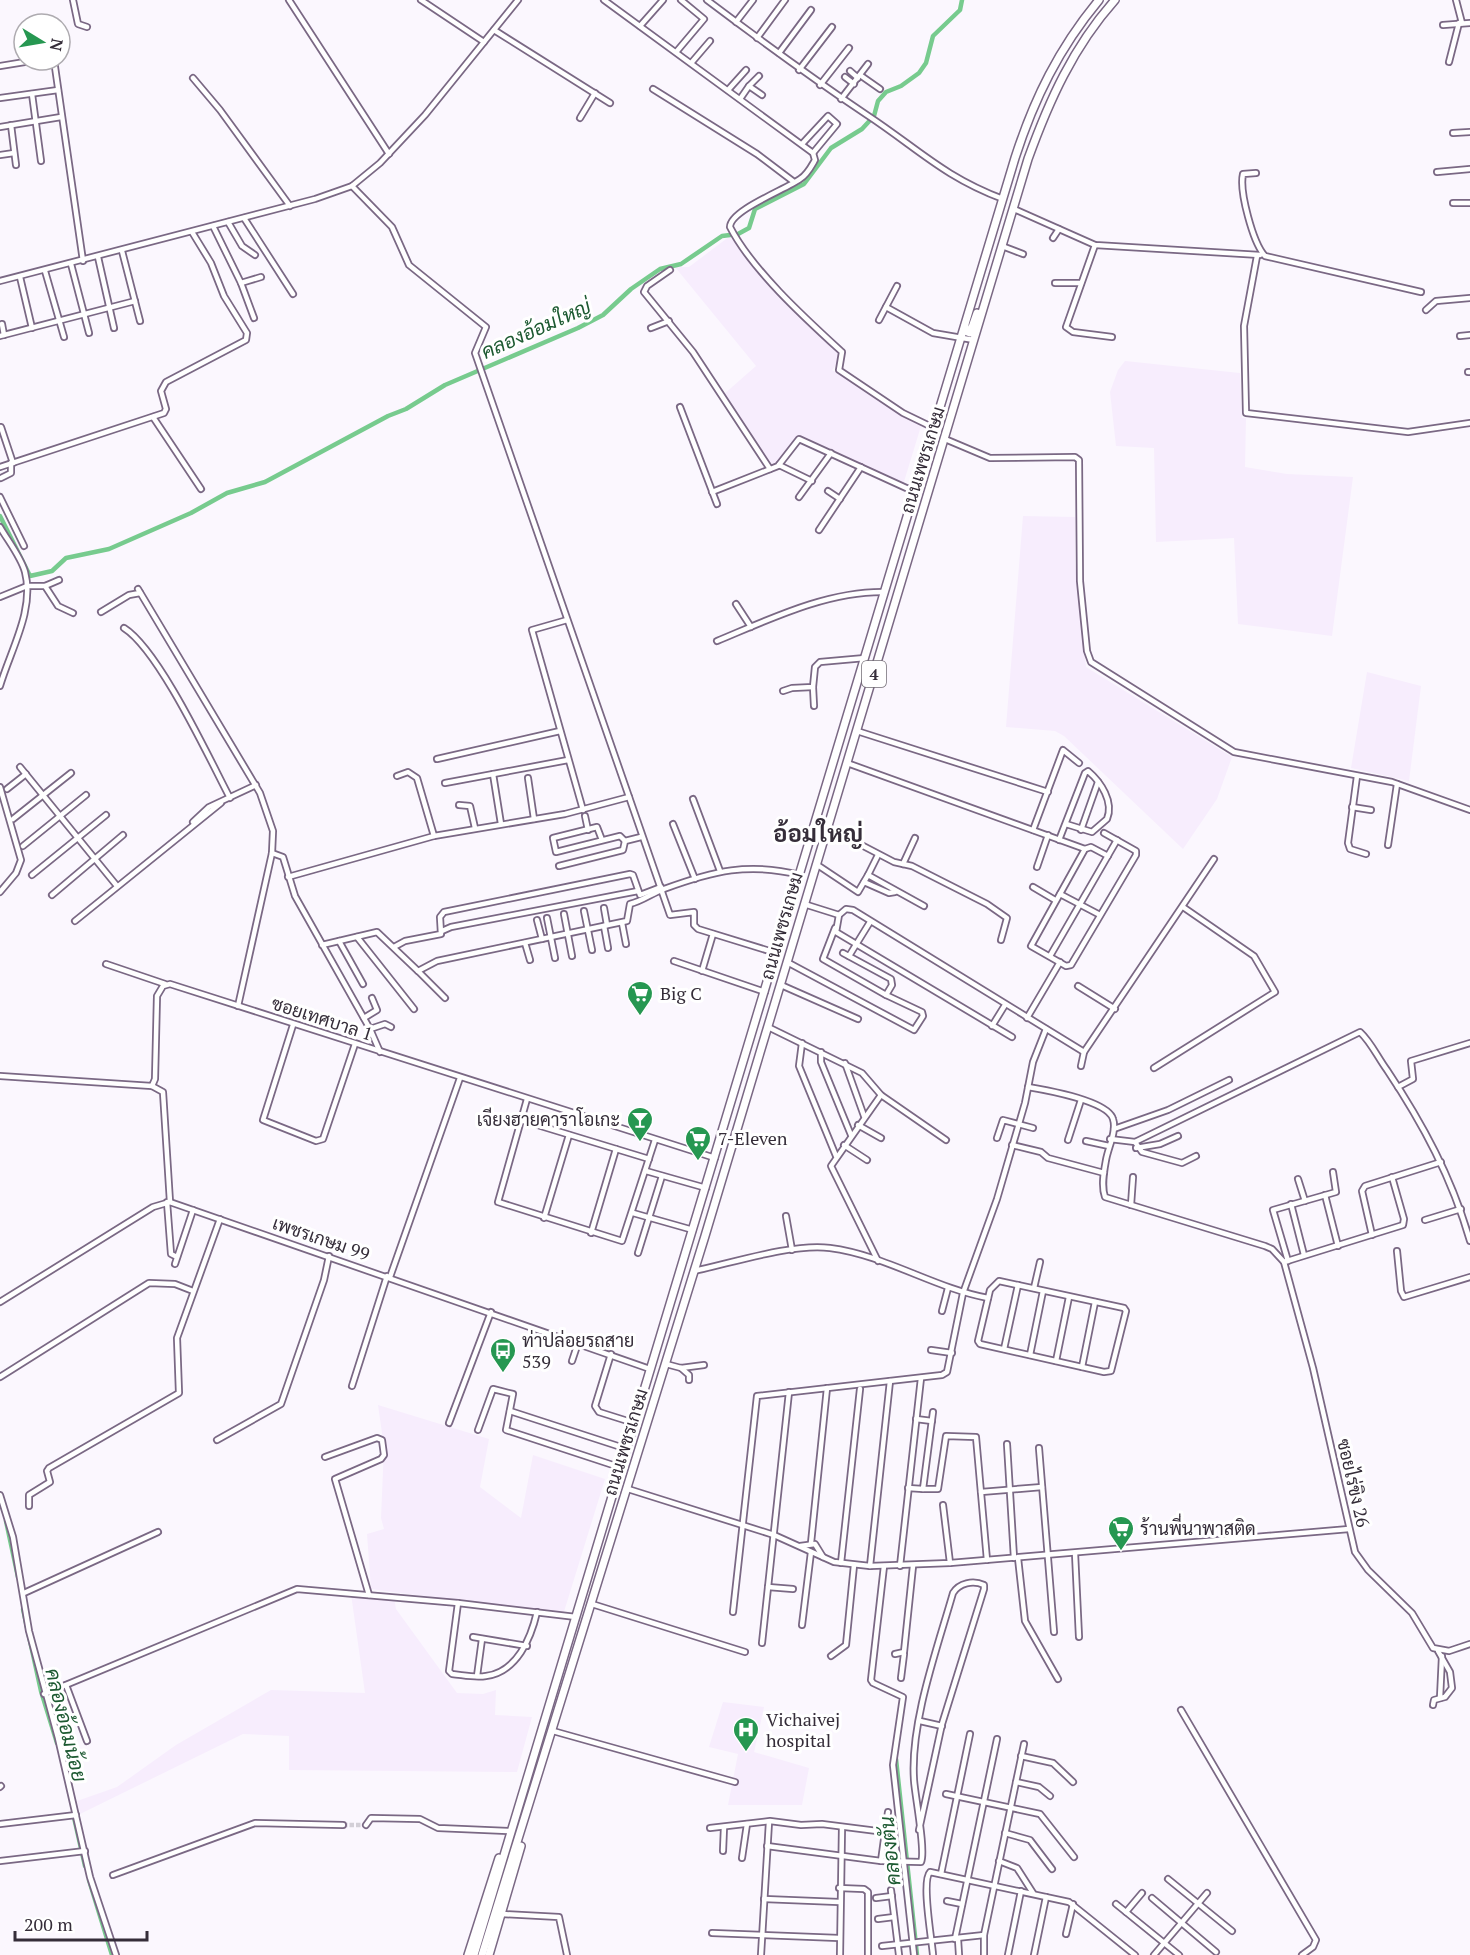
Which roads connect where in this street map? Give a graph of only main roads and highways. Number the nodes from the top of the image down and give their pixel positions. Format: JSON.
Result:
{"nodes":[{"id":1,"x":1099,"y":0,"type":"edge"},
{"id":2,"x":1115,"y":0,"type":"edge"},
{"id":3,"x":1000,"y":255,"type":"junction"},
{"id":4,"x":964,"y":325,"type":"junction"},
{"id":5,"x":968,"y":361,"type":"junction"},
{"id":6,"x":936,"y":420,"type":"junction"},
{"id":7,"x":650,"y":1369,"type":"junction"},
{"id":8,"x":662,"y":1378,"type":"junction"},
{"id":9,"x":646,"y":1384,"type":"junction"},
{"id":10,"x":659,"y":1388,"type":"junction"},
{"id":11,"x":525,"y":1789,"type":"junction"},
{"id":12,"x":530,"y":1805,"type":"junction"},
{"id":13,"x":468,"y":1955,"type":"edge"},
{"id":14,"x":474,"y":1955,"type":"edge"},
{"id":15,"x":482,"y":1955,"type":"edge"},
{"id":16,"x":489,"y":1955,"type":"edge"}],
"edges":[{"from":1,"to":4,"type":"main road","name":"ถนนเพชรเกษม","number":"4"},
{"from":2,"to":3,"type":"main road","name":"ถนนเพชรเกษม","number":"4"},
{"from":3,"to":4,"type":"main road"},
{"from":3,"to":5,"type":"main road","name":"ถนนเพชรเกษม","number":"4"},
{"from":4,"to":6,"type":"main road","name":"ถนนเพชรเกษม","number":"4"},
{"from":5,"to":6,"type":"main road"},
{"from":5,"to":8,"type":"main road","name":"ถนนเพชรเกษม","number":"4"},
{"from":6,"to":7,"type":"main road","name":"ถนนเพชรเกษม","number":"4"},
{"from":7,"to":8,"type":"main road"},
{"from":7,"to":9,"type":"main road","name":"ถนนเพชรเกษม"},
{"from":8,"to":10,"type":"main road","name":"ถนนเพชรเกษม"},
{"from":9,"to":10,"type":"main road"},
{"from":9,"to":11,"type":"main road","name":"ถนนเพชรเกษม"},
{"from":10,"to":12,"type":"main road","name":"ถนนเพชรเกษม"},
{"from":11,"to":13,"type":"main road","name":"ถนนเพชรเกษม"},
{"from":11,"to":14,"type":"main road","name":"ถนนเพชรเกษม"},
{"from":12,"to":15,"type":"main road","name":"ถนนเพชรเกษม"},
{"from":12,"to":16,"type":"main road","name":"ถนนเพชรเกษม"}]}
